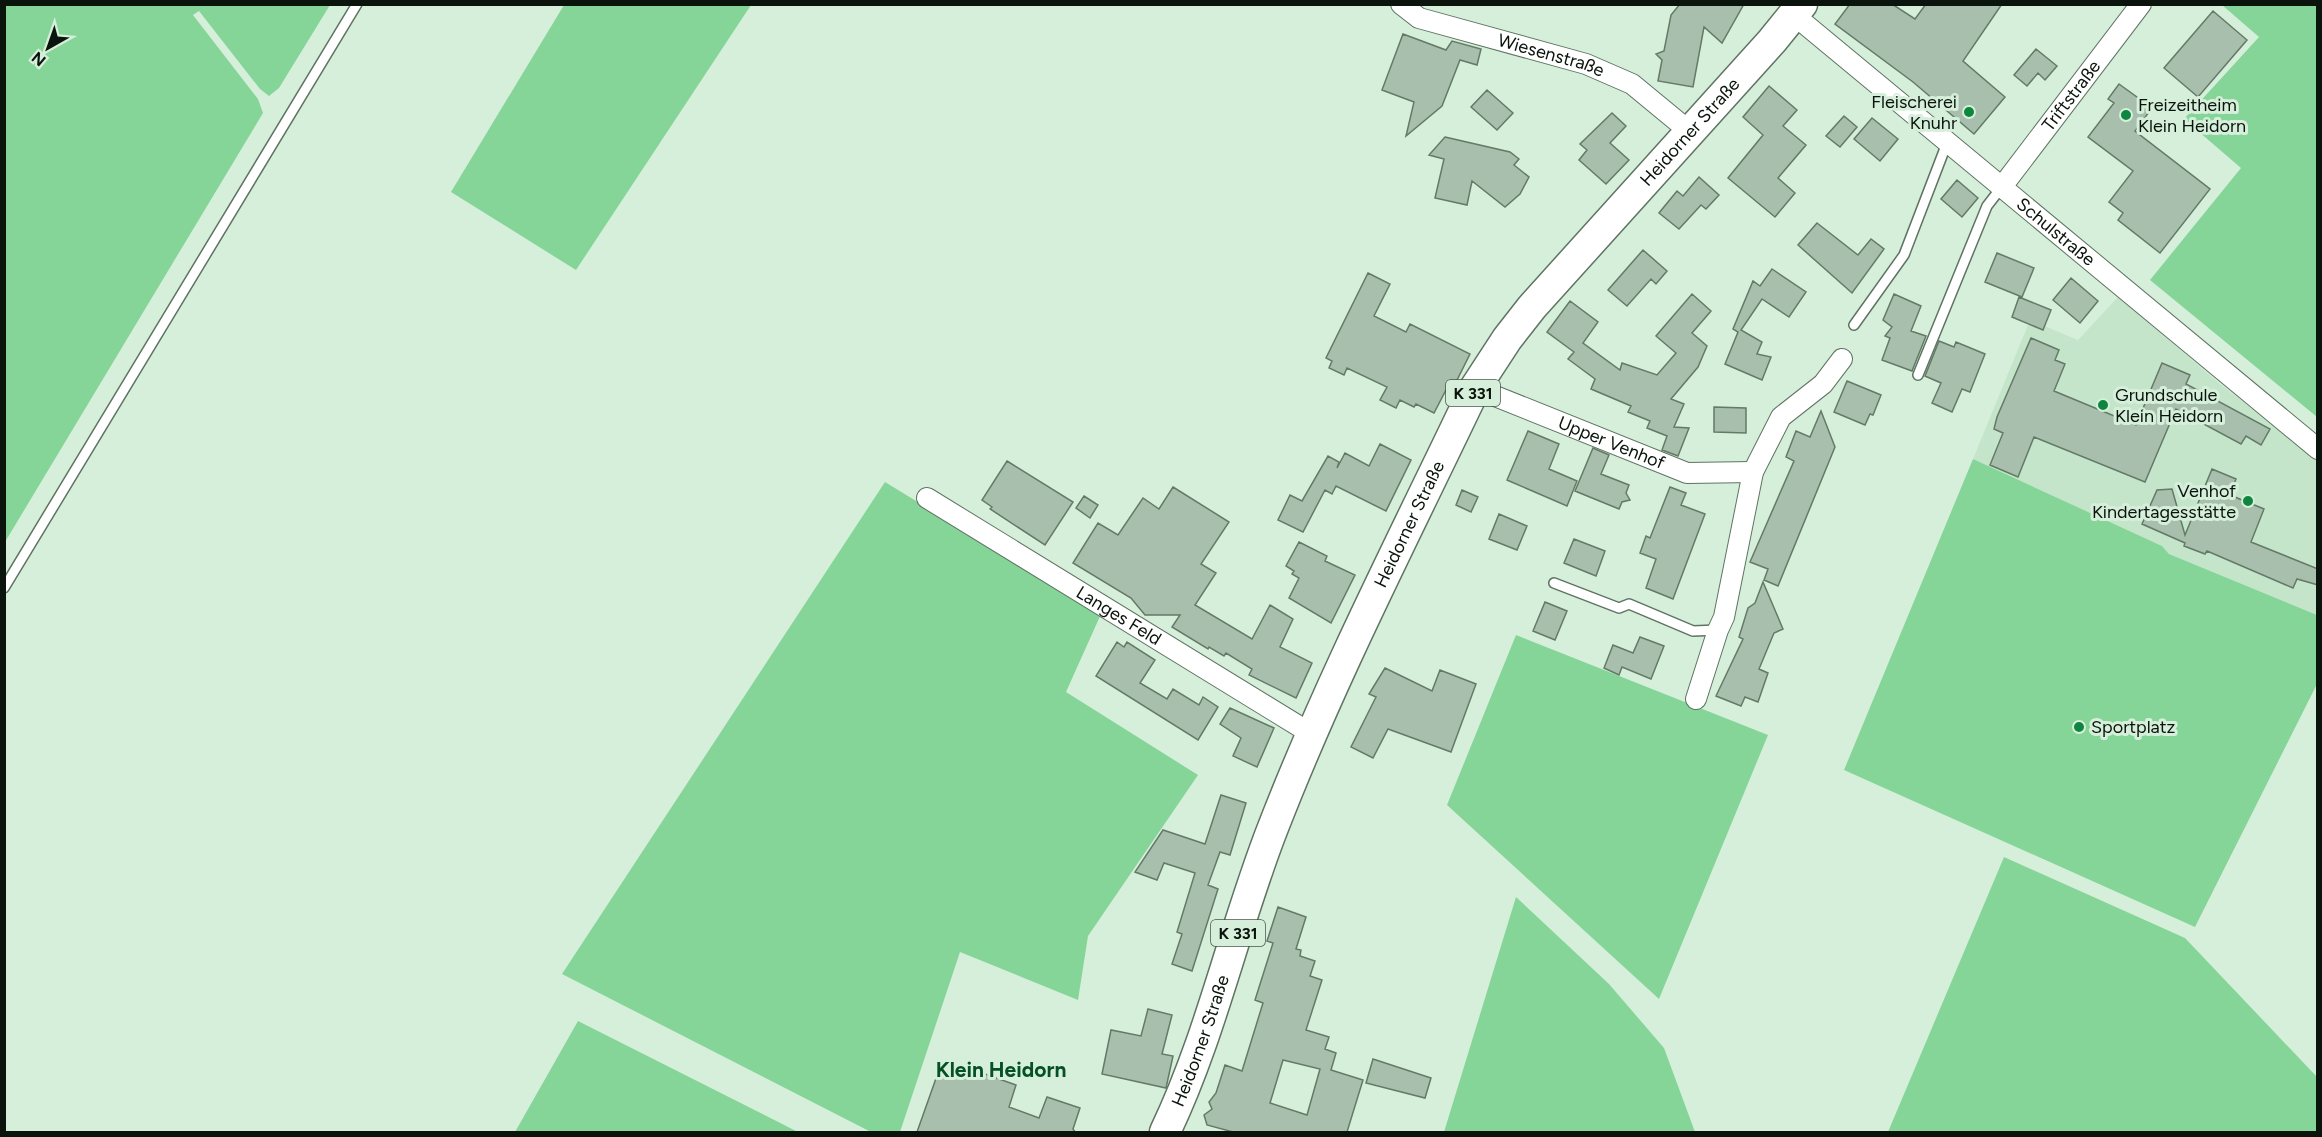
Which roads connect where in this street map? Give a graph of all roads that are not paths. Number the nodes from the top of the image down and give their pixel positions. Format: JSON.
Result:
{"nodes":[{"id":1,"x":357,"y":4,"type":"edge"},
{"id":2,"x":1401,"y":4,"type":"edge"},
{"id":3,"x":2141,"y":4,"type":"edge"},
{"id":4,"x":1798,"y":10,"type":"edge"},
{"id":5,"x":1689,"y":131,"type":"junction"},
{"id":6,"x":1947,"y":143,"type":"junction"},
{"id":7,"x":2001,"y":188,"type":"junction"},
{"id":8,"x":1854,"y":325,"type":"dead end"},
{"id":9,"x":1842,"y":358,"type":"dead end"},
{"id":10,"x":1918,"y":375,"type":"dead end"},
{"id":11,"x":1475,"y":388,"type":"junction"},
{"id":12,"x":2318,"y":449,"type":"edge"},
{"id":13,"x":1753,"y":472,"type":"junction"},
{"id":14,"x":927,"y":498,"type":"dead end"},
{"id":15,"x":1554,"y":583,"type":"dead end"},
{"id":16,"x":4,"y":588,"type":"edge"},
{"id":17,"x":1718,"y":630,"type":"junction"},
{"id":18,"x":1696,"y":699,"type":"dead end"},
{"id":19,"x":1310,"y":733,"type":"junction"},
{"id":20,"x":1165,"y":1132,"type":"edge"}],
"edges":[{"from":1,"to":16,"type":"lane"},
{"from":2,"to":5,"type":"street","name":"Wiesenstraße"},
{"from":3,"to":7,"type":"street","name":"Triftstraße"},
{"from":4,"to":5,"type":"main road","name":"Heidorner Straße","number":"K 331"},
{"from":4,"to":6,"type":"street","name":"Schulstraße"},
{"from":5,"to":11,"type":"main road","name":"Heidorner Straße","number":"K 331"},
{"from":6,"to":7,"type":"street","name":"Schulstraße"},
{"from":6,"to":8,"type":"lane"},
{"from":7,"to":10,"type":"lane"},
{"from":7,"to":12,"type":"street","name":"Schulstraße"},
{"from":9,"to":13,"type":"street"},
{"from":11,"to":13,"type":"street","name":"Upper Venhof"},
{"from":11,"to":19,"type":"main road","name":"Heidorner Straße","number":"K 331"},
{"from":13,"to":17,"type":"street"},
{"from":14,"to":19,"type":"street","name":"Langes Feld"},
{"from":15,"to":17,"type":"lane"},
{"from":17,"to":18,"type":"street"},
{"from":19,"to":20,"type":"main road","name":"Heidorner Straße","number":"K 331"}]}
